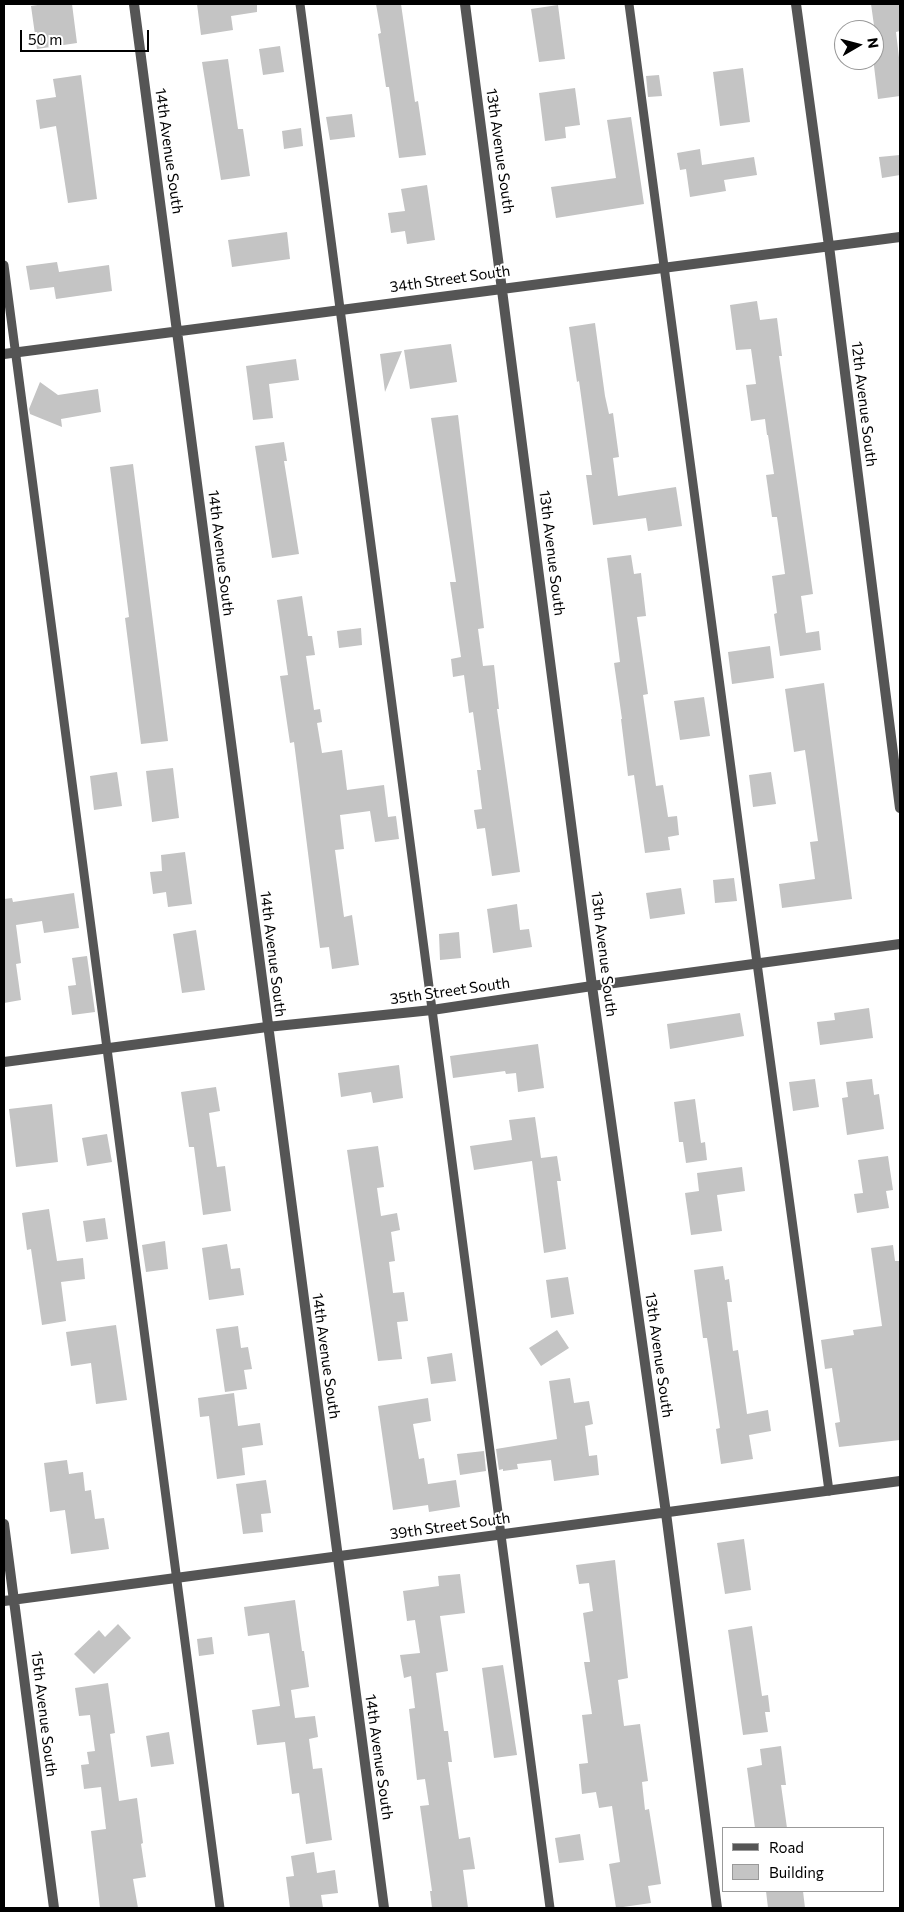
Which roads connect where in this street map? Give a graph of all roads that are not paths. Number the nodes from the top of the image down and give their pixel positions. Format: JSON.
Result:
{"nodes":[{"id":1,"x":134,"y":4,"type":"edge"},
{"id":2,"x":300,"y":4,"type":"edge"},
{"id":3,"x":465,"y":4,"type":"edge"},
{"id":4,"x":630,"y":4,"type":"edge"},
{"id":5,"x":796,"y":4,"type":"edge"},
{"id":6,"x":900,"y":237,"type":"edge"},
{"id":7,"x":829,"y":246,"type":"junction"},
{"id":8,"x":4,"y":265,"type":"edge"},
{"id":9,"x":664,"y":267,"type":"junction"},
{"id":10,"x":503,"y":287,"type":"junction"},
{"id":11,"x":340,"y":309,"type":"junction"},
{"id":12,"x":178,"y":331,"type":"junction"},
{"id":13,"x":15,"y":352,"type":"junction"},
{"id":14,"x":4,"y":354,"type":"edge"},
{"id":15,"x":900,"y":808,"type":"edge"},
{"id":16,"x":900,"y":944,"type":"edge"},
{"id":17,"x":757,"y":963,"type":"junction"},
{"id":18,"x":592,"y":986,"type":"junction"},
{"id":19,"x":432,"y":1010,"type":"junction"},
{"id":20,"x":267,"y":1027,"type":"junction"},
{"id":21,"x":106,"y":1048,"type":"junction"},
{"id":22,"x":4,"y":1062,"type":"edge"},
{"id":23,"x":900,"y":1481,"type":"edge"},
{"id":24,"x":829,"y":1491,"type":"junction"},
{"id":25,"x":666,"y":1513,"type":"junction"},
{"id":26,"x":4,"y":1524,"type":"edge"},
{"id":27,"x":501,"y":1534,"type":"junction"},
{"id":28,"x":337,"y":1556,"type":"junction"},
{"id":29,"x":176,"y":1578,"type":"junction"},
{"id":30,"x":9,"y":1600,"type":"edge"},
{"id":31,"x":54,"y":1908,"type":"edge"},
{"id":32,"x":220,"y":1908,"type":"edge"},
{"id":33,"x":384,"y":1908,"type":"edge"},
{"id":34,"x":550,"y":1908,"type":"edge"},
{"id":35,"x":717,"y":1908,"type":"edge"}],
"edges":[{"from":1,"to":12,"type":"street","name":"14th Avenue South"},
{"from":2,"to":11,"type":"lane"},
{"from":3,"to":10,"type":"street","name":"13th Avenue South"},
{"from":4,"to":9,"type":"lane"},
{"from":5,"to":7,"type":"street","name":"12th Avenue South"},
{"from":6,"to":7,"type":"street","name":"34th Street South"},
{"from":7,"to":9,"type":"street","name":"34th Street South"},
{"from":7,"to":15,"type":"street","name":"12th Avenue South"},
{"from":8,"to":13,"type":"lane"},
{"from":9,"to":10,"type":"street","name":"34th Street South"},
{"from":9,"to":17,"type":"lane"},
{"from":10,"to":11,"type":"street","name":"34th Street South"},
{"from":10,"to":18,"type":"street","name":"13th Avenue South"},
{"from":11,"to":12,"type":"street","name":"34th Street South"},
{"from":11,"to":19,"type":"lane"},
{"from":12,"to":13,"type":"street","name":"34th Street South"},
{"from":12,"to":20,"type":"street","name":"14th Avenue South"},
{"from":13,"to":14,"type":"street","name":"34th Street South"},
{"from":13,"to":21,"type":"lane"},
{"from":16,"to":17,"type":"street","name":"35th Street South"},
{"from":17,"to":18,"type":"street","name":"35th Street South"},
{"from":17,"to":24,"type":"lane"},
{"from":18,"to":19,"type":"street","name":"35th Street South"},
{"from":18,"to":25,"type":"street","name":"13th Avenue South"},
{"from":19,"to":20,"type":"street","name":"35th Street South"},
{"from":19,"to":27,"type":"lane"},
{"from":20,"to":21,"type":"street","name":"35th Street South"},
{"from":20,"to":28,"type":"street","name":"14th Avenue South"},
{"from":21,"to":22,"type":"street","name":"35th Street South"},
{"from":21,"to":29,"type":"lane"},
{"from":23,"to":24,"type":"street","name":"39th Street South"},
{"from":24,"to":25,"type":"street","name":"39th Street South"},
{"from":25,"to":27,"type":"street","name":"39th Street South"},
{"from":25,"to":35,"type":"street","name":"13th Avenue South"},
{"from":26,"to":30,"type":"street","name":"15th Avenue South"},
{"from":27,"to":28,"type":"street","name":"39th Street South"},
{"from":27,"to":34,"type":"lane"},
{"from":28,"to":29,"type":"street","name":"39th Street South"},
{"from":28,"to":33,"type":"street","name":"14th Avenue South"},
{"from":29,"to":30,"type":"street","name":"39th Street South"},
{"from":29,"to":32,"type":"lane"},
{"from":30,"to":31,"type":"street","name":"15th Avenue South"}]}
